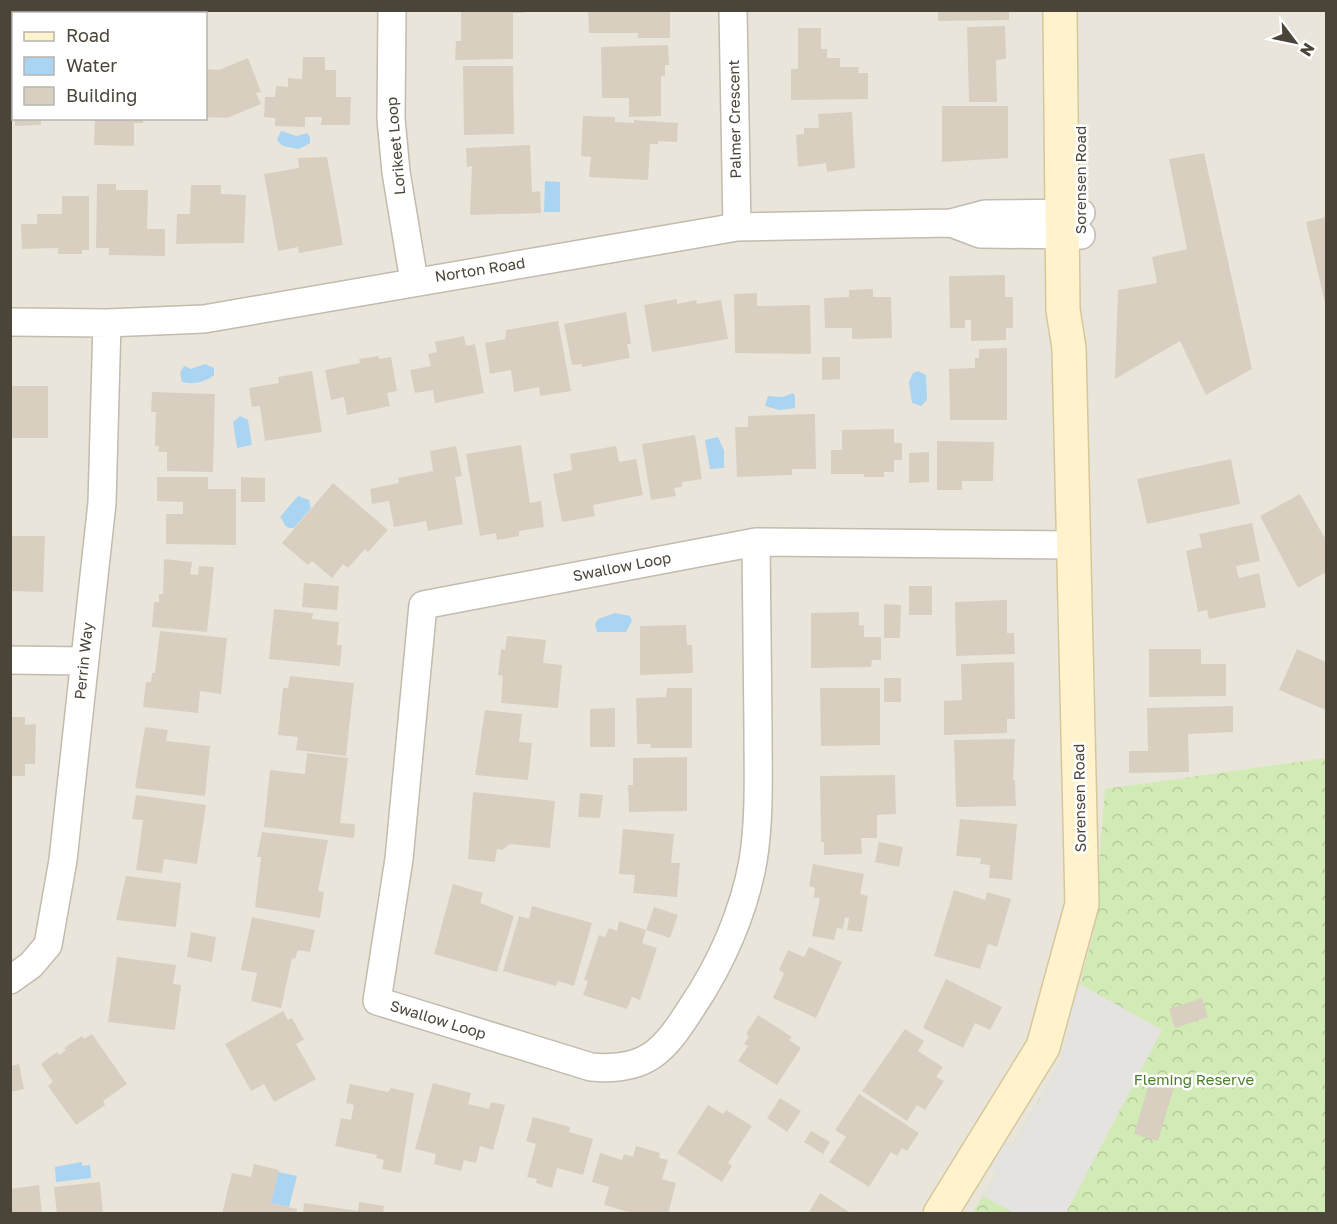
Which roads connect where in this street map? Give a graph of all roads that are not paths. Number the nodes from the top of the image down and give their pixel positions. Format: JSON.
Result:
{"nodes":[{"id":1,"x":392,"y":10,"type":"edge"},
{"id":2,"x":733,"y":10,"type":"edge"},
{"id":3,"x":1060,"y":10,"type":"edge"},
{"id":4,"x":1081,"y":10,"type":"edge"},
{"id":5,"x":1071,"y":224,"type":"junction"},
{"id":6,"x":737,"y":227,"type":"junction"},
{"id":7,"x":414,"y":281,"type":"junction"},
{"id":8,"x":10,"y":322,"type":"edge"},
{"id":9,"x":107,"y":323,"type":"junction"},
{"id":10,"x":756,"y":542,"type":"junction"},
{"id":11,"x":1074,"y":545,"type":"junction"},
{"id":12,"x":10,"y":660,"type":"edge"},
{"id":13,"x":84,"y":661,"type":"junction"},
{"id":14,"x":10,"y":980,"type":"edge"},
{"id":15,"x":940,"y":1214,"type":"edge"}],
"edges":[{"from":1,"to":7,"type":"street","name":"Lorikeet Loop"},
{"from":2,"to":6,"type":"street","name":"Palmer Crescent"},
{"from":3,"to":5,"type":"street","name":"Sorensen Road"},
{"from":4,"to":5,"type":"street","name":"Sorensen Road"},
{"from":5,"to":6,"type":"street","name":"Norton Road"},
{"from":5,"to":11,"type":"street","name":"Sorensen Road"},
{"from":6,"to":7,"type":"street","name":"Norton Road"},
{"from":7,"to":9,"type":"street","name":"Norton Road"},
{"from":8,"to":9,"type":"street","name":"Norton Road"},
{"from":9,"to":13,"type":"street","name":"Perrin Way"},
{"from":10,"to":10,"type":"street","name":"Swallow Loop"},
{"from":10,"to":11,"type":"street","name":"Swallow Loop"},
{"from":11,"to":15,"type":"street","name":"Sorensen Road"},
{"from":12,"to":13,"type":"street"},
{"from":13,"to":14,"type":"street","name":"Perrin Way"}]}
